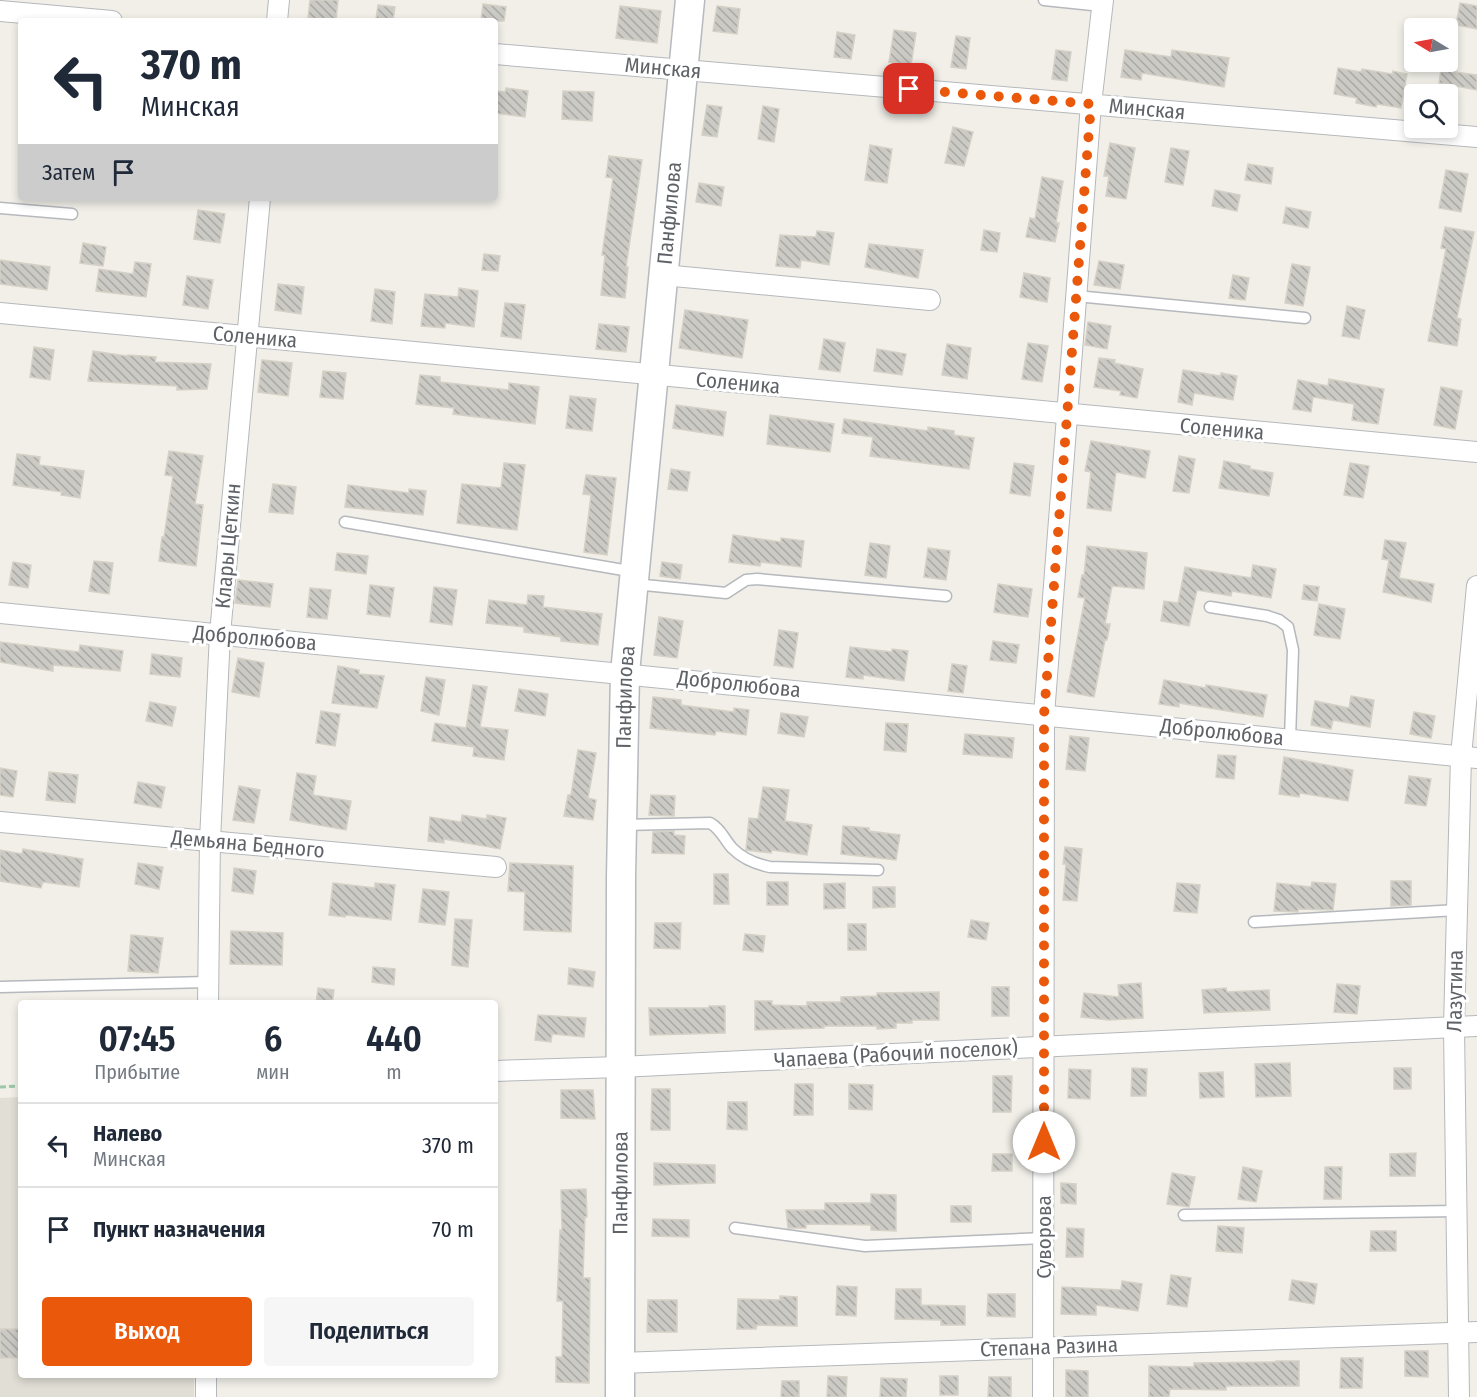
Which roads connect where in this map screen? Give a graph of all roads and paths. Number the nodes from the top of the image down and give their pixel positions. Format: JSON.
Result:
{"nodes":[{"id":1,"x":279,"y":0,"type":"edge"},
{"id":2,"x":690,"y":0,"type":"edge"},
{"id":3,"x":1044,"y":0,"type":"edge"},
{"id":4,"x":1103,"y":3,"type":"edge"},
{"id":5,"x":0,"y":11,"type":"edge"},
{"id":6,"x":78,"y":18,"type":"edge"},
{"id":7,"x":277,"y":18,"type":"edge"},
{"id":8,"x":498,"y":54,"type":"edge"},
{"id":9,"x":683,"y":70,"type":"junction"},
{"id":10,"x":1091,"y":104,"type":"junction"},
{"id":11,"x":1477,"y":137,"type":"edge"},
{"id":12,"x":260,"y":201,"type":"edge"},
{"id":13,"x":0,"y":208,"type":"edge"},
{"id":14,"x":72,"y":214,"type":"dead end"},
{"id":15,"x":663,"y":275,"type":"junction"},
{"id":16,"x":1076,"y":296,"type":"junction"},
{"id":17,"x":930,"y":300,"type":"dead end"},
{"id":18,"x":0,"y":313,"type":"edge"},
{"id":19,"x":1305,"y":318,"type":"dead end"},
{"id":20,"x":248,"y":337,"type":"junction"},
{"id":21,"x":654,"y":375,"type":"junction"},
{"id":22,"x":1067,"y":414,"type":"junction"},
{"id":23,"x":1477,"y":452,"type":"edge"},
{"id":24,"x":345,"y":522,"type":"dead end"},
{"id":25,"x":634,"y":578,"type":"junction"},
{"id":26,"x":1477,"y":586,"type":"edge"},
{"id":27,"x":946,"y":596,"type":"dead end"},
{"id":28,"x":1210,"y":607,"type":"dead end"},
{"id":29,"x":0,"y":613,"type":"edge"},
{"id":30,"x":220,"y":634,"type":"junction"},
{"id":31,"x":1474,"y":670,"type":"edge"},
{"id":32,"x":625,"y":673,"type":"junction"},
{"id":33,"x":1044,"y":715,"type":"junction"},
{"id":34,"x":1290,"y":739,"type":"junction"},
{"id":35,"x":1469,"y":757,"type":"edge"},
{"id":36,"x":0,"y":822,"type":"edge"},
{"id":37,"x":622,"y":825,"type":"junction"},
{"id":38,"x":210,"y":840,"type":"junction"},
{"id":39,"x":496,"y":867,"type":"dead end"},
{"id":40,"x":878,"y":870,"type":"dead end"},
{"id":41,"x":1457,"y":910,"type":"junction"},
{"id":42,"x":1254,"y":922,"type":"dead end"},
{"id":43,"x":208,"y":982,"type":"junction"},
{"id":44,"x":0,"y":987,"type":"edge"},
{"id":45,"x":208,"y":1000,"type":"edge"},
{"id":46,"x":1477,"y":1026,"type":"edge"},
{"id":47,"x":1454,"y":1027,"type":"junction"},
{"id":48,"x":1044,"y":1047,"type":"junction"},
{"id":49,"x":620,"y":1067,"type":"junction"},
{"id":50,"x":498,"y":1071,"type":"edge"},
{"id":51,"x":18,"y":1086,"type":"edge"},
{"id":52,"x":0,"y":1087,"type":"edge"},
{"id":53,"x":1457,"y":1211,"type":"junction"},
{"id":54,"x":1184,"y":1215,"type":"dead end"},
{"id":55,"x":735,"y":1228,"type":"dead end"},
{"id":56,"x":1044,"y":1238,"type":"junction"},
{"id":57,"x":1468,"y":1332,"type":"edge"},
{"id":58,"x":1044,"y":1347,"type":"junction"},
{"id":59,"x":620,"y":1363,"type":"junction"},
{"id":60,"x":206,"y":1378,"type":"edge"},
{"id":61,"x":206,"y":1397,"type":"edge"},
{"id":62,"x":620,"y":1397,"type":"edge"},
{"id":63,"x":1043,"y":1397,"type":"edge"},
{"id":64,"x":1459,"y":1397,"type":"edge"}],
"edges":[{"from":1,"to":7,"type":"street"},
{"from":2,"to":9,"type":"street","name":"Панфилова"},
{"from":3,"to":4,"type":"lane"},
{"from":4,"to":10,"type":"street","name":"Суворова"},
{"from":5,"to":6,"type":"street"},
{"from":8,"to":9,"type":"street","name":"Минская"},
{"from":9,"to":10,"type":"street","name":"Минская"},
{"from":9,"to":15,"type":"street","name":"Панфилова"},
{"from":10,"to":11,"type":"street","name":"Минская"},
{"from":10,"to":16,"type":"street","name":"Суворова"},
{"from":12,"to":20,"type":"street","name":"Клары Цеткин"},
{"from":13,"to":14,"type":"lane"},
{"from":15,"to":17,"type":"street"},
{"from":15,"to":21,"type":"street","name":"Панфилова"},
{"from":16,"to":19,"type":"lane"},
{"from":16,"to":22,"type":"street","name":"Суворова"},
{"from":18,"to":20,"type":"street","name":"Соленика"},
{"from":20,"to":21,"type":"street","name":"Соленика"},
{"from":20,"to":30,"type":"street","name":"Клары Цеткин"},
{"from":21,"to":22,"type":"street","name":"Соленика"},
{"from":21,"to":25,"type":"street","name":"Панфилова"},
{"from":22,"to":23,"type":"street","name":"Соленика"},
{"from":22,"to":33,"type":"street","name":"Суворова"},
{"from":24,"to":25,"type":"lane"},
{"from":25,"to":27,"type":"lane"},
{"from":25,"to":32,"type":"street","name":"Панфилова"},
{"from":26,"to":31,"type":"street","name":"Лазутина"},
{"from":28,"to":34,"type":"lane"},
{"from":29,"to":30,"type":"street","name":"Добролюбова"},
{"from":30,"to":32,"type":"street","name":"Добролюбова"},
{"from":30,"to":38,"type":"street","name":"Клары Цеткин"},
{"from":31,"to":35,"type":"street","name":"Лазутина"},
{"from":32,"to":33,"type":"street","name":"Добролюбова"},
{"from":32,"to":37,"type":"street","name":"Панфилова"},
{"from":33,"to":34,"type":"street","name":"Добролюбова"},
{"from":33,"to":48,"type":"street","name":"Суворова"},
{"from":34,"to":35,"type":"street","name":"Добролюбова"},
{"from":35,"to":41,"type":"street","name":"Лазутина"},
{"from":36,"to":38,"type":"street","name":"Демьяна Бедного"},
{"from":37,"to":40,"type":"lane"},
{"from":37,"to":49,"type":"street","name":"Панфилова"},
{"from":38,"to":39,"type":"street","name":"Демьяна Бедного"},
{"from":38,"to":43,"type":"street","name":"Клары Цеткин"},
{"from":41,"to":42,"type":"lane"},
{"from":41,"to":47,"type":"street","name":"Лазутина"},
{"from":43,"to":44,"type":"lane"},
{"from":43,"to":45,"type":"street","name":"Клары Цеткин"},
{"from":46,"to":47,"type":"street","name":"Чапаева (Рабочий поселок)"},
{"from":47,"to":48,"type":"street","name":"Чапаева (Рабочий поселок)"},
{"from":47,"to":53,"type":"street","name":"Лазутина"},
{"from":48,"to":49,"type":"street","name":"Чапаева (Рабочий поселок)"},
{"from":48,"to":56,"type":"street","name":"Суворова"},
{"from":49,"to":50,"type":"street","name":"Чапаева (Рабочий поселок)"},
{"from":49,"to":59,"type":"street","name":"Панфилова"},
{"from":51,"to":52,"type":"path"},
{"from":53,"to":54,"type":"lane"},
{"from":53,"to":57,"type":"street","name":"Лазутина"},
{"from":55,"to":56,"type":"lane"},
{"from":56,"to":58,"type":"street","name":"Суворова"},
{"from":57,"to":58,"type":"street","name":"Степана Разина"},
{"from":57,"to":64,"type":"street","name":"Лазутина"},
{"from":58,"to":59,"type":"street","name":"Степана Разина"},
{"from":58,"to":63,"type":"street","name":"Суворова"},
{"from":59,"to":62,"type":"street","name":"Панфилова"},
{"from":60,"to":61,"type":"street"}]}
